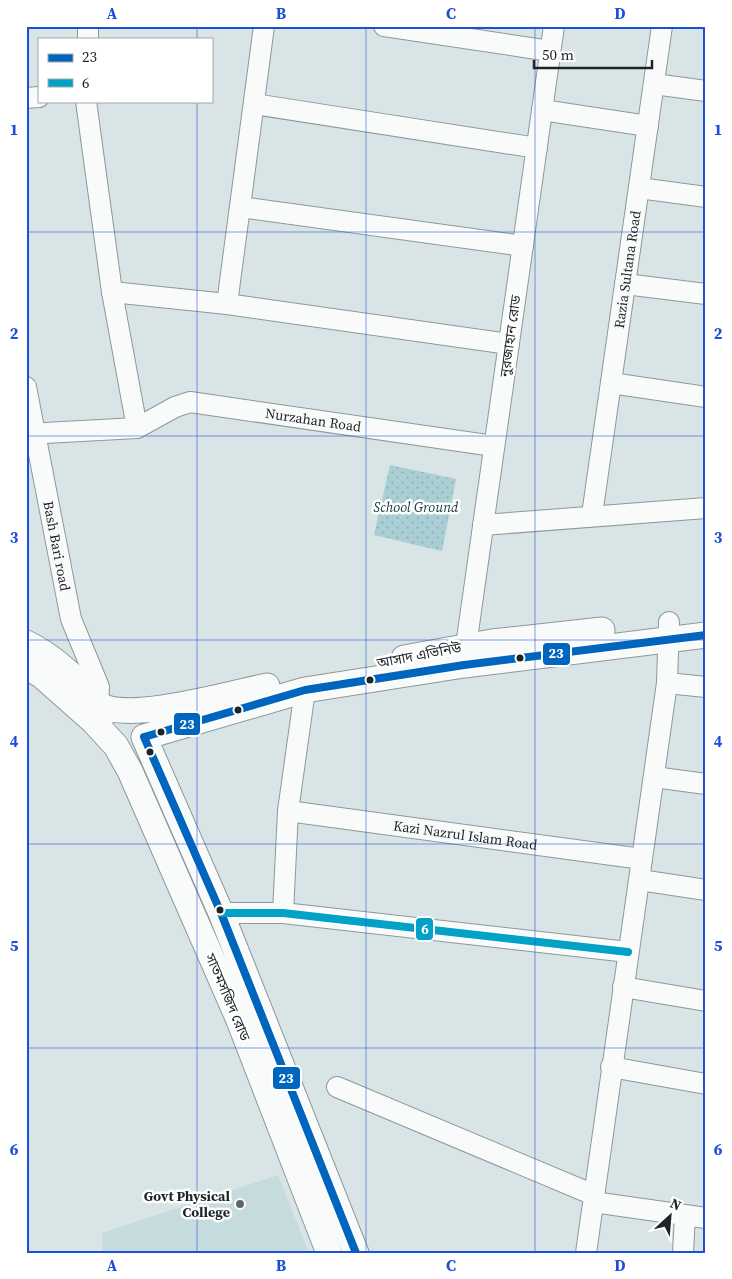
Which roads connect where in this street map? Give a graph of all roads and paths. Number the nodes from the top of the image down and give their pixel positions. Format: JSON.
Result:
{"nodes":[{"id":1,"x":264,"y":26,"type":"edge"},
{"id":2,"x":384,"y":26,"type":"edge"},
{"id":3,"x":554,"y":26,"type":"edge"},
{"id":4,"x":662,"y":26,"type":"edge"},
{"id":5,"x":550,"y":51,"type":"junction"},
{"id":6,"x":654,"y":84,"type":"junction"},
{"id":7,"x":706,"y":92,"type":"edge"},
{"id":8,"x":86,"y":102,"type":"edge"},
{"id":9,"x":254,"y":104,"type":"junction"},
{"id":10,"x":542,"y":110,"type":"junction"},
{"id":11,"x":648,"y":126,"type":"junction"},
{"id":12,"x":537,"y":148,"type":"junction"},
{"id":13,"x":639,"y":188,"type":"junction"},
{"id":14,"x":706,"y":197,"type":"edge"},
{"id":15,"x":240,"y":207,"type":"junction"},
{"id":16,"x":522,"y":246,"type":"junction"},
{"id":17,"x":625,"y":284,"type":"junction"},
{"id":18,"x":112,"y":292,"type":"junction"},
{"id":19,"x":706,"y":294,"type":"edge"},
{"id":20,"x":227,"y":304,"type":"junction"},
{"id":21,"x":509,"y":344,"type":"junction"},
{"id":22,"x":611,"y":383,"type":"junction"},
{"id":23,"x":26,"y":387,"type":"edge"},
{"id":24,"x":706,"y":397,"type":"edge"},
{"id":25,"x":137,"y":428,"type":"junction"},
{"id":26,"x":30,"y":433,"type":"edge"},
{"id":27,"x":494,"y":446,"type":"junction"},
{"id":28,"x":706,"y":508,"type":"edge"},
{"id":29,"x":592,"y":515,"type":"junction"},
{"id":30,"x":483,"y":525,"type":"junction"},
{"id":31,"x":706,"y":619,"type":"edge"},
{"id":32,"x":670,"y":630,"type":"junction"},
{"id":33,"x":706,"y":635,"type":"edge"},
{"id":34,"x":29,"y":646,"type":"edge"},
{"id":35,"x":465,"y":655,"type":"junction"},
{"id":36,"x":667,"y":683,"type":"junction"},
{"id":37,"x":706,"y":687,"type":"edge"},
{"id":38,"x":305,"y":690,"type":"junction"},
{"id":39,"x":100,"y":711,"type":"junction"},
{"id":40,"x":135,"y":711,"type":"junction"},
{"id":41,"x":148,"y":735,"type":"junction"},
{"id":42,"x":116,"y":746,"type":"junction"},
{"id":43,"x":654,"y":777,"type":"junction"},
{"id":44,"x":706,"y":784,"type":"edge"},
{"id":45,"x":288,"y":811,"type":"junction"},
{"id":46,"x":642,"y":859,"type":"junction"},
{"id":47,"x":640,"y":880,"type":"junction"},
{"id":48,"x":706,"y":890,"type":"edge"},
{"id":49,"x":221,"y":913,"type":"junction"},
{"id":50,"x":283,"y":913,"type":"junction"},
{"id":51,"x":628,"y":952,"type":"junction"},
{"id":52,"x":623,"y":987,"type":"junction"},
{"id":53,"x":706,"y":1001,"type":"edge"},
{"id":54,"x":611,"y":1067,"type":"junction"},
{"id":55,"x":706,"y":1084,"type":"edge"},
{"id":56,"x":337,"y":1087,"type":"dead end"},
{"id":57,"x":594,"y":1199,"type":"junction"},
{"id":58,"x":685,"y":1216,"type":"junction"},
{"id":59,"x":706,"y":1218,"type":"edge"},
{"id":60,"x":329,"y":1253,"type":"edge"},
{"id":61,"x":356,"y":1253,"type":"edge"},
{"id":62,"x":586,"y":1253,"type":"edge"},
{"id":63,"x":683,"y":1253,"type":"edge"}],
"edges":[{"from":1,"to":9,"type":"street"},
{"from":2,"to":5,"type":"street"},
{"from":3,"to":5,"type":"street","name":"নুরজাহান রোড"},
{"from":4,"to":6,"type":"street","name":"Razia Sultana Road"},
{"from":5,"to":10,"type":"street","name":"নুরজাহান রোড"},
{"from":6,"to":7,"type":"street"},
{"from":6,"to":11,"type":"street","name":"Razia Sultana Road"},
{"from":8,"to":18,"type":"street"},
{"from":9,"to":12,"type":"street"},
{"from":9,"to":15,"type":"street"},
{"from":10,"to":11,"type":"street"},
{"from":10,"to":12,"type":"street","name":"নুরজাহান রোড"},
{"from":11,"to":13,"type":"street","name":"Razia Sultana Road"},
{"from":12,"to":16,"type":"street","name":"নুরজাহান রোড"},
{"from":13,"to":14,"type":"street"},
{"from":13,"to":17,"type":"street","name":"Razia Sultana Road"},
{"from":15,"to":16,"type":"street"},
{"from":15,"to":20,"type":"street"},
{"from":16,"to":21,"type":"street","name":"নুরজাহান রোড"},
{"from":17,"to":19,"type":"street"},
{"from":17,"to":22,"type":"street","name":"Razia Sultana Road"},
{"from":18,"to":20,"type":"street"},
{"from":18,"to":25,"type":"street"},
{"from":20,"to":21,"type":"street"},
{"from":21,"to":27,"type":"street","name":"নুরজাহান রোড"},
{"from":22,"to":24,"type":"street"},
{"from":22,"to":29,"type":"street","name":"Razia Sultana Road"},
{"from":23,"to":26,"type":"street","name":"Bash Bari road"},
{"from":25,"to":26,"type":"street"},
{"from":25,"to":27,"type":"street","name":"Nurzahan Road"},
{"from":26,"to":39,"type":"street","name":"Bash Bari road"},
{"from":27,"to":30,"type":"street","name":"নুরজাহান রোড"},
{"from":28,"to":29,"type":"street"},
{"from":29,"to":30,"type":"street"},
{"from":30,"to":35,"type":"street","name":"নুরজাহান রোড"},
{"from":31,"to":32,"type":"main road","name":"আসাদ এভিনিউ"},
{"from":32,"to":33,"type":"main road","name":"আসাদ এভিনিউ"},
{"from":32,"to":35,"type":"main road","name":"আসাদ এভিনিউ"},
{"from":32,"to":36,"type":"street"},
{"from":34,"to":39,"type":"main road","name":"সাতমসজিদ রোড"},
{"from":35,"to":38,"type":"main road","name":"আসাদ এভিনিউ"},
{"from":35,"to":40,"type":"main road","name":"আসাদ এভিনিউ"},
{"from":36,"to":37,"type":"street"},
{"from":36,"to":43,"type":"street"},
{"from":38,"to":41,"type":"main road","name":"আসাদ এভিনিউ"},
{"from":38,"to":45,"type":"street"},
{"from":39,"to":40,"type":"main road","name":"আসাদ এভিনিউ"},
{"from":39,"to":42,"type":"main road","name":"সাতমসজিদ রোড"},
{"from":40,"to":41,"type":"main road","name":"সাতমসজিদ রোড"},
{"from":41,"to":42,"type":"main road","name":"আসাদ এভিনিউ"},
{"from":41,"to":49,"type":"main road","name":"সাতমসজিদ রোড"},
{"from":42,"to":60,"type":"main road","name":"সাতমসজিদ রোড"},
{"from":43,"to":44,"type":"street"},
{"from":43,"to":46,"type":"street"},
{"from":45,"to":46,"type":"street","name":"Kazi Nazrul Islam Road"},
{"from":45,"to":50,"type":"street"},
{"from":46,"to":47,"type":"street"},
{"from":47,"to":48,"type":"street"},
{"from":47,"to":51,"type":"street"},
{"from":49,"to":50,"type":"street"},
{"from":49,"to":61,"type":"main road","name":"সাতমসজিদ রোড"},
{"from":50,"to":51,"type":"street"},
{"from":51,"to":52,"type":"street"},
{"from":52,"to":53,"type":"street"},
{"from":52,"to":54,"type":"street"},
{"from":54,"to":55,"type":"street"},
{"from":54,"to":57,"type":"street"},
{"from":56,"to":57,"type":"street"},
{"from":57,"to":58,"type":"street"},
{"from":57,"to":62,"type":"street"},
{"from":58,"to":59,"type":"street"},
{"from":58,"to":63,"type":"street"}]}
